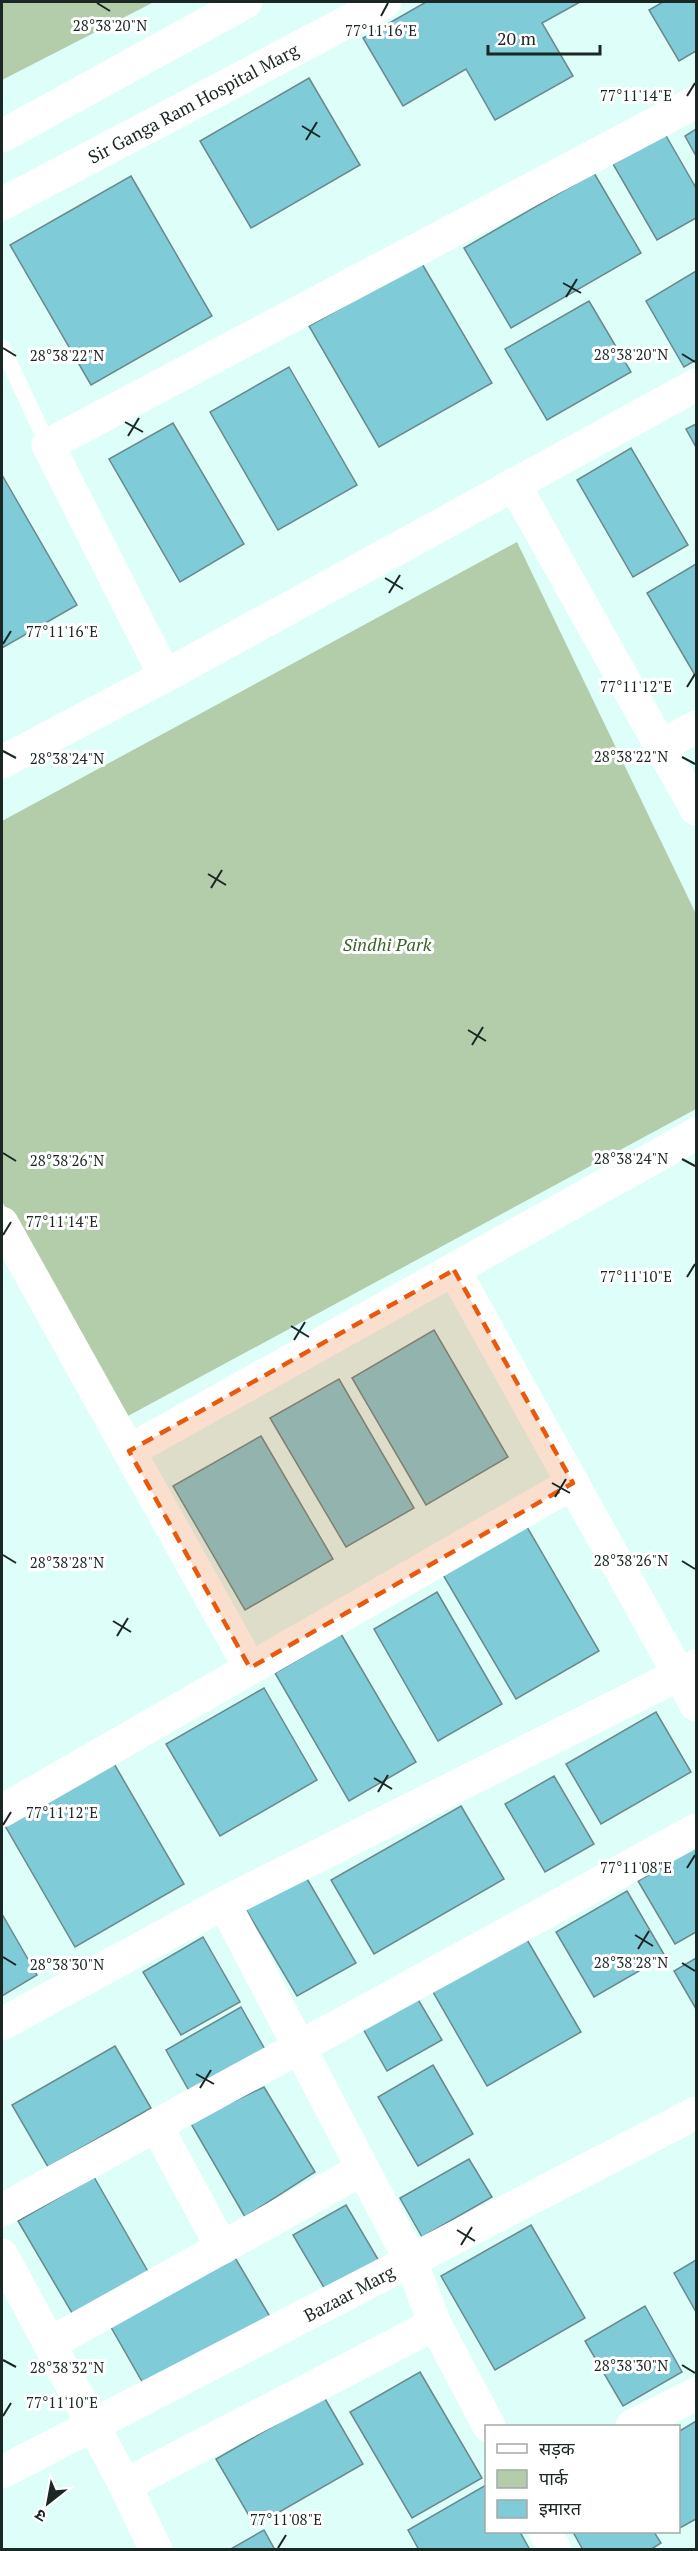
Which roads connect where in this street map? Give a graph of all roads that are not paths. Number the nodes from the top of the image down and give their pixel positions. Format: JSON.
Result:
{"nodes":[{"id":1,"x":246,"y":2,"type":"edge"},
{"id":2,"x":385,"y":2,"type":"edge"},
{"id":3,"x":696,"y":102,"type":"edge"},
{"id":4,"x":2,"y":136,"type":"edge"},
{"id":5,"x":2,"y":204,"type":"edge"},
{"id":6,"x":2,"y":347,"type":"edge"},
{"id":7,"x":696,"y":385,"type":"edge"},
{"id":8,"x":48,"y":446,"type":"junction"},
{"id":9,"x":514,"y":484,"type":"junction"},
{"id":10,"x":165,"y":676,"type":"junction"},
{"id":11,"x":696,"y":727,"type":"edge"},
{"id":12,"x":662,"y":746,"type":"junction"},
{"id":13,"x":2,"y":762,"type":"edge"},
{"id":14,"x":696,"y":809,"type":"edge"},
{"id":15,"x":696,"y":1134,"type":"edge"},
{"id":16,"x":2,"y":1222,"type":"edge"},
{"id":17,"x":453,"y":1270,"type":"junction"},
{"id":18,"x":129,"y":1450,"type":"junction"},
{"id":19,"x":573,"y":1483,"type":"junction"},
{"id":20,"x":250,"y":1668,"type":"junction"},
{"id":21,"x":689,"y":1670,"type":"edge"},
{"id":22,"x":696,"y":1705,"type":"edge"},
{"id":23,"x":2,"y":1811,"type":"edge"},
{"id":24,"x":696,"y":1830,"type":"edge"},
{"id":25,"x":224,"y":1903,"type":"junction"},
{"id":26,"x":2,"y":2024,"type":"edge"},
{"id":27,"x":299,"y":2045,"type":"junction"},
{"id":28,"x":696,"y":2113,"type":"edge"},
{"id":29,"x":156,"y":2125,"type":"junction"},
{"id":30,"x":363,"y":2169,"type":"junction"},
{"id":31,"x":2,"y":2210,"type":"edge"},
{"id":32,"x":222,"y":2248,"type":"junction"},
{"id":33,"x":2,"y":2255,"type":"edge"},
{"id":34,"x":411,"y":2260,"type":"junction"},
{"id":35,"x":435,"y":2324,"type":"junction"},
{"id":36,"x":49,"y":2344,"type":"junction"},
{"id":37,"x":696,"y":2394,"type":"edge"},
{"id":38,"x":488,"y":2425,"type":"edge"},
{"id":39,"x":636,"y":2425,"type":"edge"},
{"id":40,"x":93,"y":2427,"type":"junction"},
{"id":41,"x":2,"y":2472,"type":"edge"},
{"id":42,"x":125,"y":2485,"type":"junction"},
{"id":43,"x":546,"y":2533,"type":"edge"},
{"id":44,"x":156,"y":2550,"type":"edge"},
{"id":45,"x":555,"y":2550,"type":"edge"}],
"edges":[{"from":1,"to":4,"type":"street"},
{"from":2,"to":5,"type":"street","name":"Sir Ganga Ram Hospital Marg"},
{"from":3,"to":8,"type":"street"},
{"from":6,"to":8,"type":"lane"},
{"from":7,"to":9,"type":"street"},
{"from":8,"to":10,"type":"street"},
{"from":9,"to":10,"type":"street"},
{"from":9,"to":12,"type":"street"},
{"from":10,"to":13,"type":"street"},
{"from":11,"to":12,"type":"street"},
{"from":12,"to":14,"type":"street"},
{"from":15,"to":17,"type":"street"},
{"from":16,"to":18,"type":"street"},
{"from":17,"to":18,"type":"street"},
{"from":17,"to":19,"type":"street"},
{"from":18,"to":20,"type":"street"},
{"from":19,"to":20,"type":"street"},
{"from":19,"to":21,"type":"street"},
{"from":20,"to":23,"type":"street"},
{"from":21,"to":22,"type":"street"},
{"from":21,"to":25,"type":"street"},
{"from":24,"to":27,"type":"street"},
{"from":25,"to":26,"type":"street"},
{"from":25,"to":27,"type":"street"},
{"from":27,"to":29,"type":"street"},
{"from":27,"to":30,"type":"street"},
{"from":28,"to":34,"type":"street","name":"Bazaar Marg"},
{"from":29,"to":31,"type":"street"},
{"from":29,"to":32,"type":"street"},
{"from":30,"to":32,"type":"street"},
{"from":30,"to":34,"type":"street"},
{"from":32,"to":36,"type":"street"},
{"from":33,"to":36,"type":"street"},
{"from":34,"to":35,"type":"street"},
{"from":34,"to":40,"type":"street","name":"Bazaar Marg"},
{"from":35,"to":38,"type":"street"},
{"from":35,"to":42,"type":"street"},
{"from":36,"to":40,"type":"street"},
{"from":37,"to":39,"type":"street"},
{"from":40,"to":41,"type":"street","name":"Bazaar Marg"},
{"from":40,"to":42,"type":"street"},
{"from":42,"to":44,"type":"street"},
{"from":43,"to":45,"type":"street"}]}
